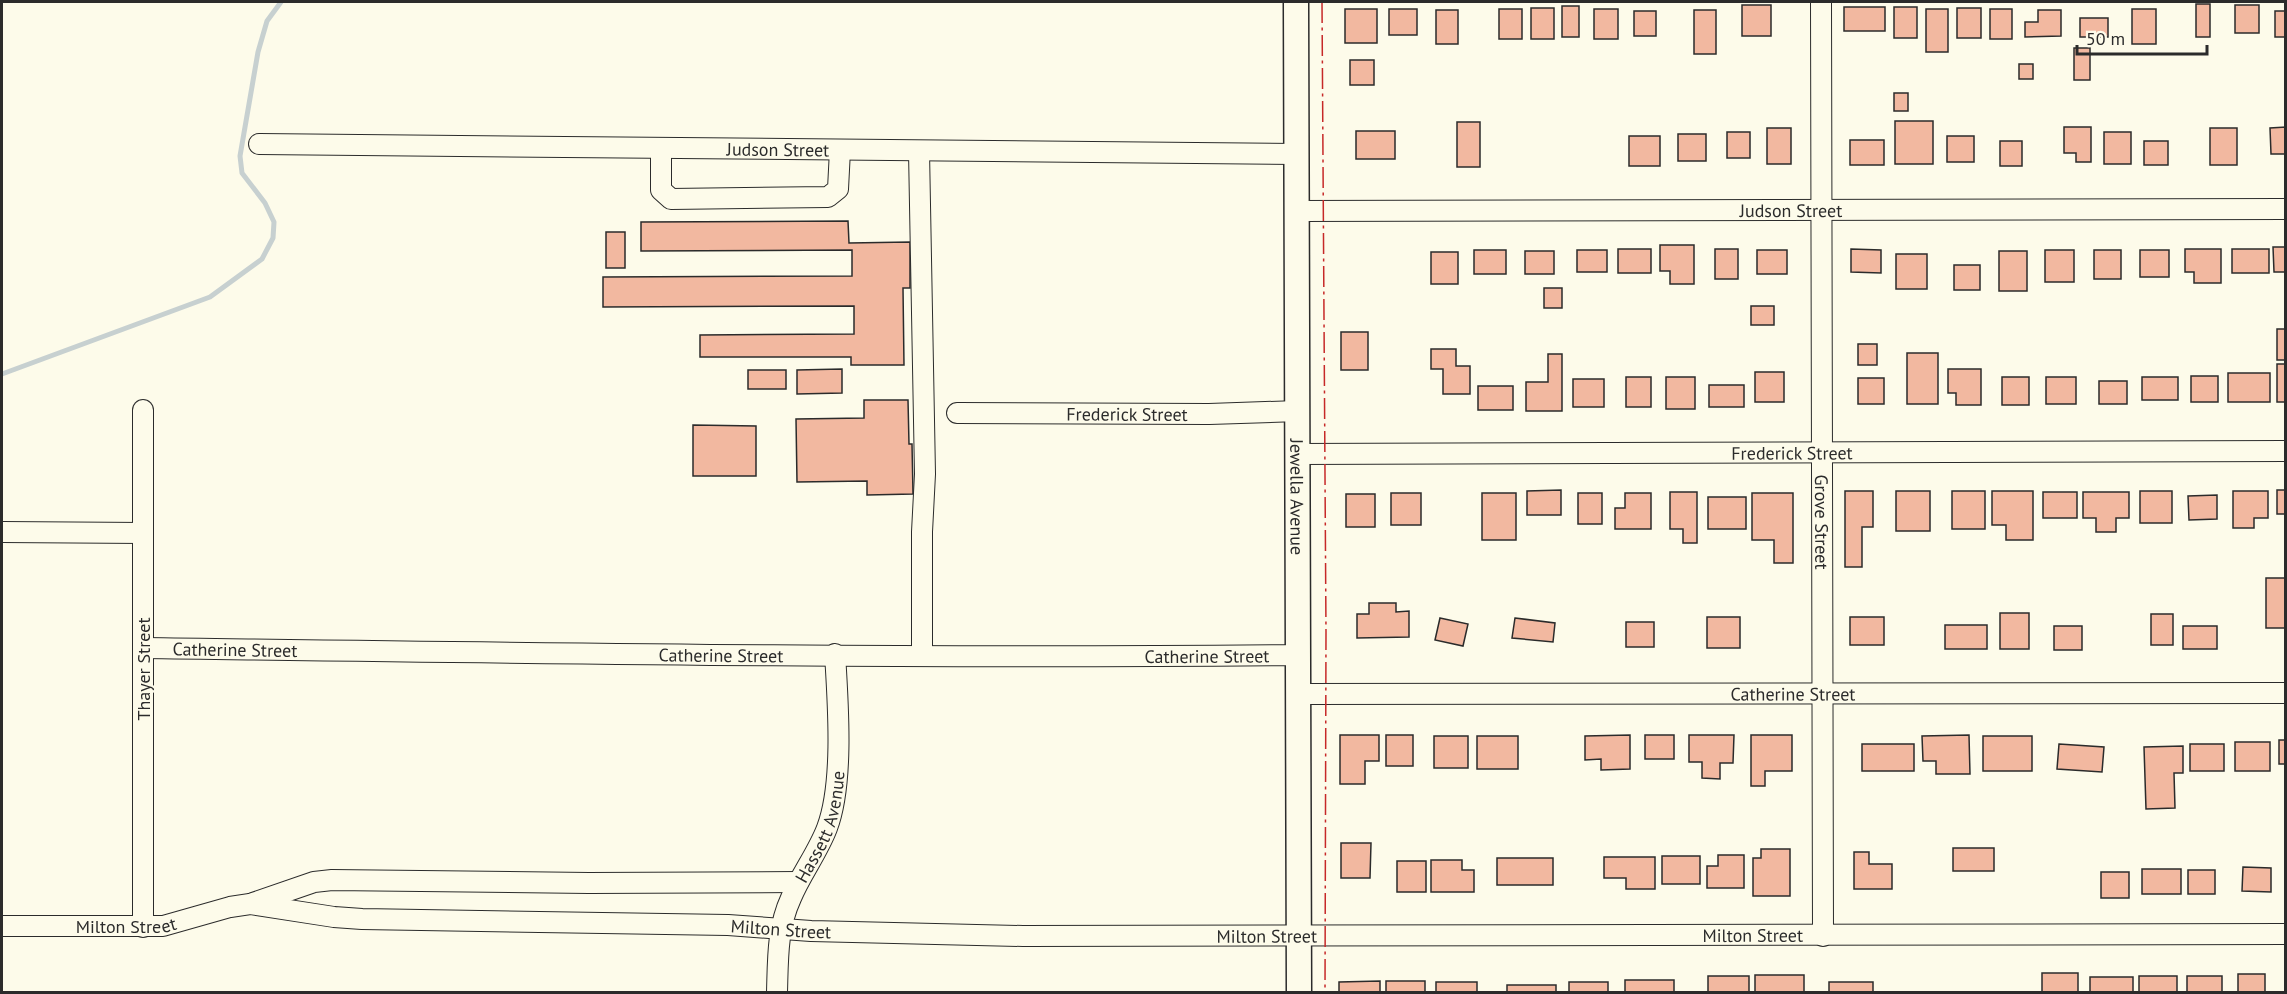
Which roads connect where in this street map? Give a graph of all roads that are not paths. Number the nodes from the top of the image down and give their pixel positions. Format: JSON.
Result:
{"nodes":[{"id":1,"x":1296,"y":2,"type":"edge"},
{"id":2,"x":1821,"y":2,"type":"edge"},
{"id":3,"x":259,"y":144,"type":"dead end"},
{"id":4,"x":661,"y":148,"type":"junction"},
{"id":5,"x":840,"y":150,"type":"junction"},
{"id":6,"x":919,"y":151,"type":"junction"},
{"id":7,"x":1297,"y":154,"type":"junction"},
{"id":8,"x":1820,"y":209,"type":"junction"},
{"id":9,"x":2286,"y":209,"type":"edge"},
{"id":10,"x":1297,"y":211,"type":"junction"},
{"id":11,"x":143,"y":410,"type":"dead end"},
{"id":12,"x":1298,"y":411,"type":"junction"},
{"id":13,"x":957,"y":413,"type":"dead end"},
{"id":14,"x":2286,"y":451,"type":"edge"},
{"id":15,"x":1822,"y":453,"type":"junction"},
{"id":16,"x":1298,"y":454,"type":"junction"},
{"id":17,"x":2,"y":532,"type":"edge"},
{"id":18,"x":143,"y":533,"type":"junction"},
{"id":19,"x":143,"y":648,"type":"junction"},
{"id":20,"x":835,"y":654,"type":"junction"},
{"id":21,"x":922,"y":655,"type":"junction"},
{"id":22,"x":1298,"y":655,"type":"junction"},
{"id":23,"x":2286,"y":693,"type":"edge"},
{"id":24,"x":1299,"y":694,"type":"junction"},
{"id":25,"x":1821,"y":694,"type":"junction"},
{"id":26,"x":798,"y":882,"type":"junction"},
{"id":27,"x":250,"y":904,"type":"junction"},
{"id":28,"x":2,"y":926,"type":"edge"},
{"id":29,"x":143,"y":927,"type":"junction"},
{"id":30,"x":780,"y":929,"type":"junction"},
{"id":31,"x":2286,"y":934,"type":"edge"},
{"id":32,"x":1823,"y":936,"type":"junction"},
{"id":33,"x":1299,"y":937,"type":"junction"},
{"id":34,"x":777,"y":993,"type":"edge"},
{"id":35,"x":1299,"y":993,"type":"edge"}],
"edges":[{"from":1,"to":7,"type":"main road","name":"Jewella Avenue"},
{"from":2,"to":8,"type":"street","name":"Grove Street"},
{"from":3,"to":4,"type":"street","name":"Judson Street"},
{"from":4,"to":5,"type":"street","name":"Judson Street"},
{"from":4,"to":5,"type":"street"},
{"from":5,"to":6,"type":"street","name":"Judson Street"},
{"from":6,"to":7,"type":"street","name":"Judson Street"},
{"from":6,"to":21,"type":"street"},
{"from":7,"to":10,"type":"main road","name":"Jewella Avenue"},
{"from":8,"to":9,"type":"street","name":"Judson Street"},
{"from":8,"to":10,"type":"street","name":"Judson Street"},
{"from":8,"to":15,"type":"street","name":"Grove Street"},
{"from":10,"to":12,"type":"main road","name":"Jewella Avenue"},
{"from":11,"to":18,"type":"street","name":"Thayer Street"},
{"from":12,"to":13,"type":"street","name":"Frederick Street"},
{"from":12,"to":16,"type":"main road","name":"Jewella Avenue"},
{"from":14,"to":15,"type":"street","name":"Frederick Street"},
{"from":15,"to":16,"type":"street","name":"Frederick Street"},
{"from":15,"to":25,"type":"street","name":"Grove Street"},
{"from":16,"to":22,"type":"main road","name":"Jewella Avenue"},
{"from":17,"to":18,"type":"street"},
{"from":18,"to":19,"type":"street","name":"Thayer Street"},
{"from":19,"to":20,"type":"street","name":"Catherine Street"},
{"from":19,"to":29,"type":"street","name":"Thayer Street"},
{"from":20,"to":21,"type":"street","name":"Catherine Street"},
{"from":20,"to":26,"type":"street","name":"Hassett Avenue"},
{"from":21,"to":22,"type":"street","name":"Catherine Street"},
{"from":22,"to":24,"type":"main road","name":"Jewella Avenue"},
{"from":23,"to":25,"type":"street","name":"Catherine Street"},
{"from":24,"to":25,"type":"street","name":"Catherine Street"},
{"from":24,"to":33,"type":"main road","name":"Jewella Avenue"},
{"from":25,"to":32,"type":"street","name":"Grove Street"},
{"from":26,"to":27,"type":"street","name":"Milton Street"},
{"from":26,"to":30,"type":"street","name":"Hassett Avenue"},
{"from":27,"to":29,"type":"street","name":"Milton Street"},
{"from":27,"to":30,"type":"street","name":"Milton Street"},
{"from":28,"to":29,"type":"street","name":"Milton Street"},
{"from":30,"to":33,"type":"street","name":"Milton Street"},
{"from":30,"to":34,"type":"street","name":"Hassett Avenue"},
{"from":31,"to":32,"type":"street","name":"Milton Street"},
{"from":32,"to":33,"type":"street","name":"Milton Street"},
{"from":33,"to":35,"type":"main road","name":"Jewella Avenue"}]}
